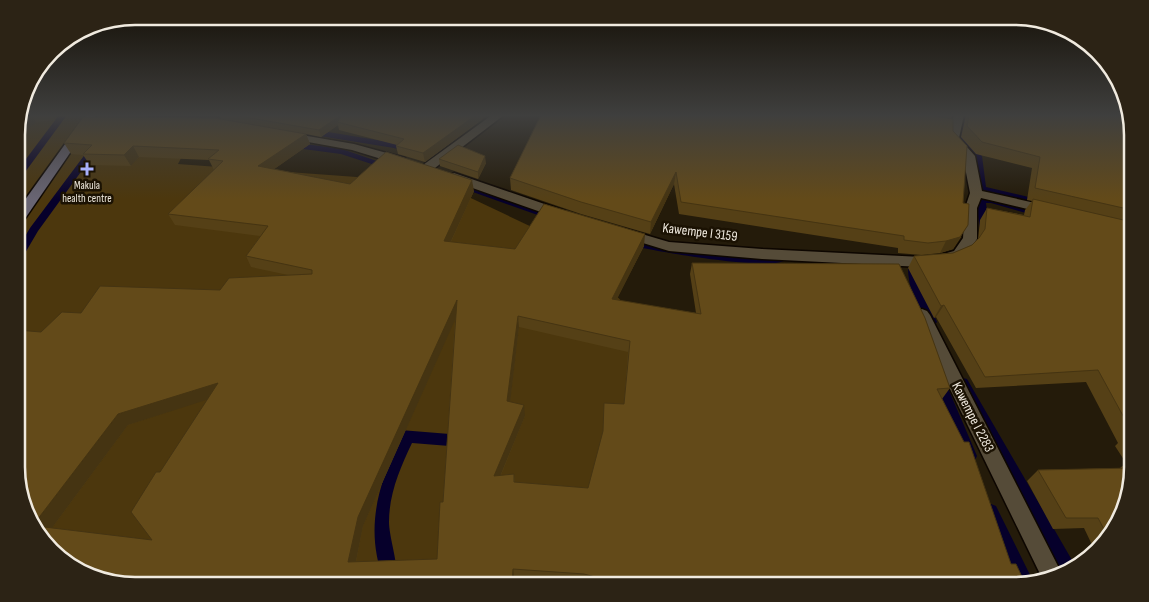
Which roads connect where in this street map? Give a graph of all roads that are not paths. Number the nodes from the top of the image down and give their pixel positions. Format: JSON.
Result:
{"nodes":[{"id":1,"x":74,"y":143,"type":"edge"},
{"id":2,"x":327,"y":143,"type":"edge"},
{"id":3,"x":453,"y":143,"type":"edge"},
{"id":4,"x":957,"y":143,"type":"edge"},
{"id":5,"x":418,"y":165,"type":"junction"},
{"id":6,"x":976,"y":193,"type":"junction"},
{"id":7,"x":25,"y":209,"type":"edge"},
{"id":8,"x":1059,"y":213,"type":"edge"},
{"id":9,"x":575,"y":219,"type":"edge"},
{"id":10,"x":613,"y":230,"type":"edge"},
{"id":11,"x":894,"y":259,"type":"junction"},
{"id":12,"x":903,"y":277,"type":"edge"},
{"id":13,"x":916,"y":303,"type":"edge"},
{"id":14,"x":1050,"y":571,"type":"edge"}],
"edges":[{"from":1,"to":7,"type":"street"},
{"from":2,"to":5,"type":"street"},
{"from":3,"to":5,"type":"street"},
{"from":4,"to":6,"type":"street","name":"Kawempe I 3159"},
{"from":5,"to":9,"type":"street"},
{"from":6,"to":8,"type":"street"},
{"from":6,"to":11,"type":"street","name":"Kawempe I 3159"},
{"from":10,"to":11,"type":"street","name":"Kawempe I 3159"},
{"from":11,"to":12,"type":"street"},
{"from":13,"to":14,"type":"street","name":"Kawempe I 2283"}]}
